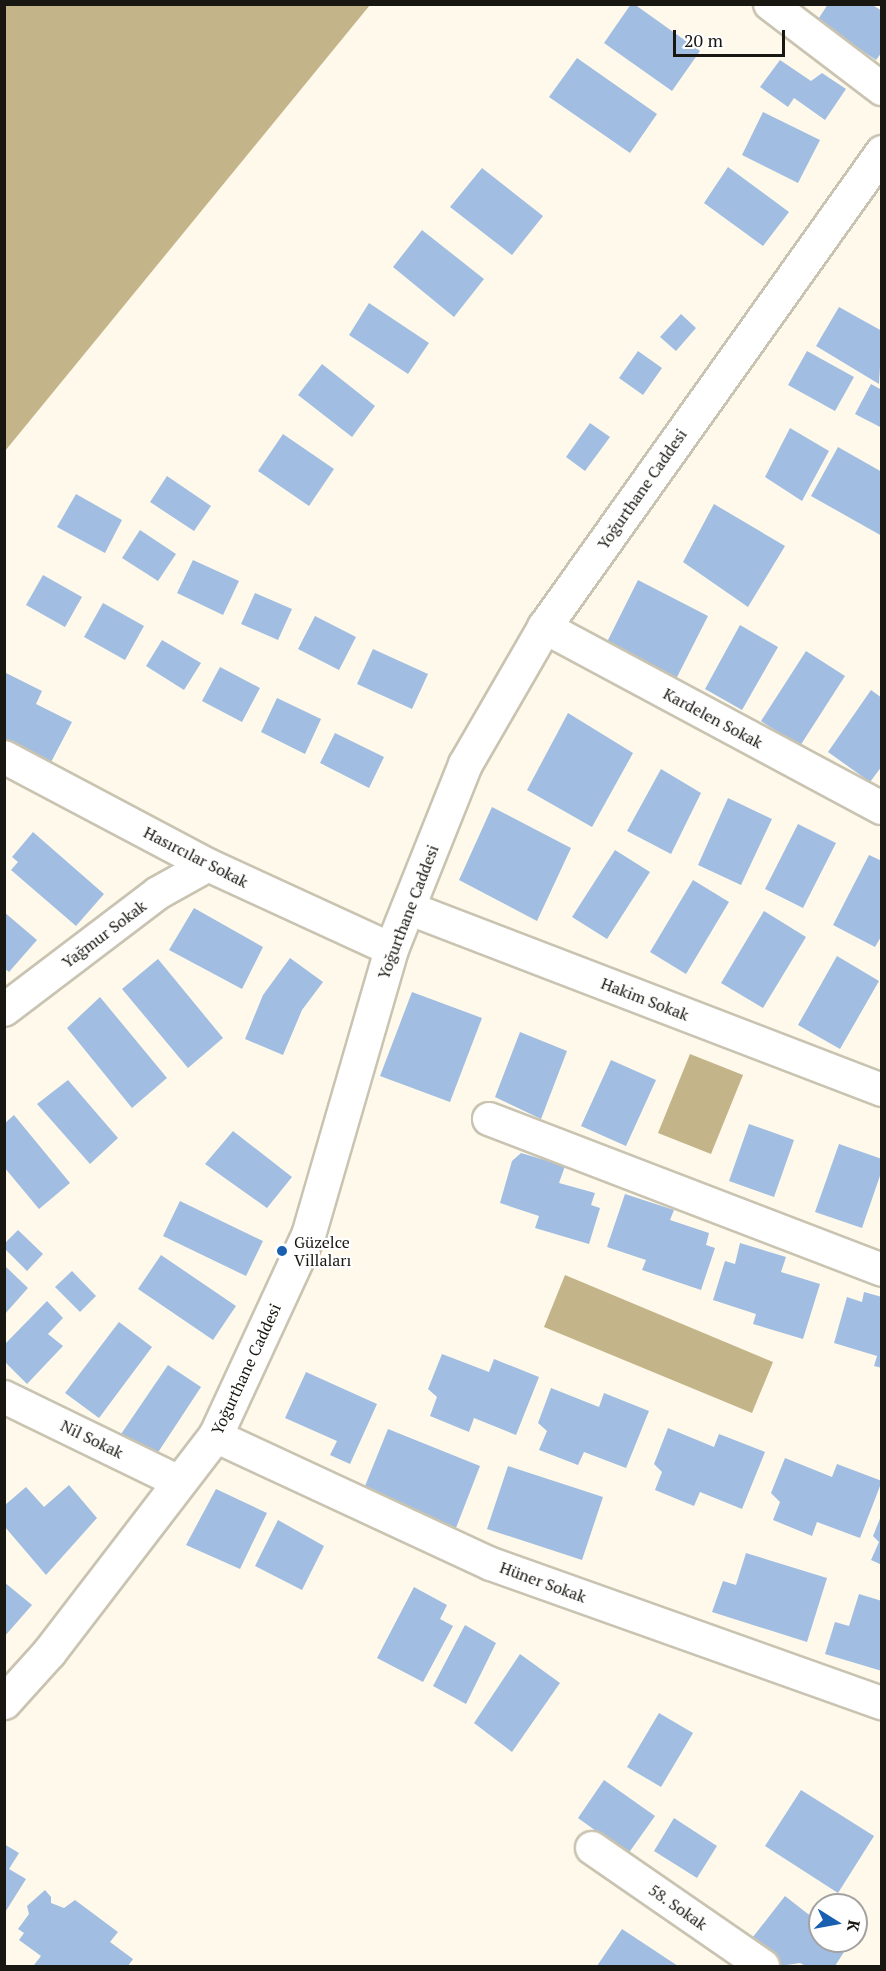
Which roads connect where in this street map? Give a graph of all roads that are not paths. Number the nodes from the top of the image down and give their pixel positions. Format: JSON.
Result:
{"nodes":[{"id":1,"x":770,"y":4,"type":"edge"},
{"id":2,"x":882,"y":89,"type":"edge"},
{"id":3,"x":882,"y":152,"type":"edge"},
{"id":4,"x":544,"y":627,"type":"junction"},
{"id":5,"x":4,"y":757,"type":"edge"},
{"id":6,"x":882,"y":808,"type":"edge"},
{"id":7,"x":208,"y":866,"type":"junction"},
{"id":8,"x":408,"y":908,"type":"junction"},
{"id":9,"x":391,"y":949,"type":"junction"},
{"id":10,"x":4,"y":1010,"type":"edge"},
{"id":11,"x":882,"y":1090,"type":"edge"},
{"id":12,"x":489,"y":1119,"type":"dead end"},
{"id":13,"x":882,"y":1270,"type":"edge"},
{"id":14,"x":4,"y":1397,"type":"edge"},
{"id":15,"x":215,"y":1436,"type":"junction"},
{"id":16,"x":179,"y":1482,"type":"junction"},
{"id":17,"x":4,"y":1702,"type":"edge"},
{"id":18,"x":882,"y":1703,"type":"edge"},
{"id":19,"x":592,"y":1848,"type":"dead end"},
{"id":20,"x":763,"y":1966,"type":"edge"}],
"edges":[{"from":1,"to":2,"type":"street"},
{"from":3,"to":4,"type":"main road","name":"Yoğurthane Caddesi"},
{"from":4,"to":6,"type":"street","name":"Kardelen Sokak"},
{"from":4,"to":8,"type":"main road","name":"Yoğurthane Caddesi"},
{"from":5,"to":7,"type":"street","name":"Hasırcılar Sokak"},
{"from":7,"to":9,"type":"street","name":"Hasırcılar Sokak"},
{"from":7,"to":10,"type":"street","name":"Yağmur Sokak"},
{"from":8,"to":9,"type":"main road","name":"Yoğurthane Caddesi"},
{"from":8,"to":11,"type":"street","name":"Hakim Sokak"},
{"from":9,"to":15,"type":"main road","name":"Yoğurthane Caddesi"},
{"from":12,"to":13,"type":"street"},
{"from":14,"to":16,"type":"street","name":"Nil Sokak"},
{"from":15,"to":16,"type":"main road","name":"Yoğurthane Caddesi"},
{"from":15,"to":18,"type":"street","name":"Hüner Sokak"},
{"from":16,"to":17,"type":"main road","name":"Yoğurthane Caddesi"},
{"from":19,"to":20,"type":"street","name":"58. Sokak"}]}
